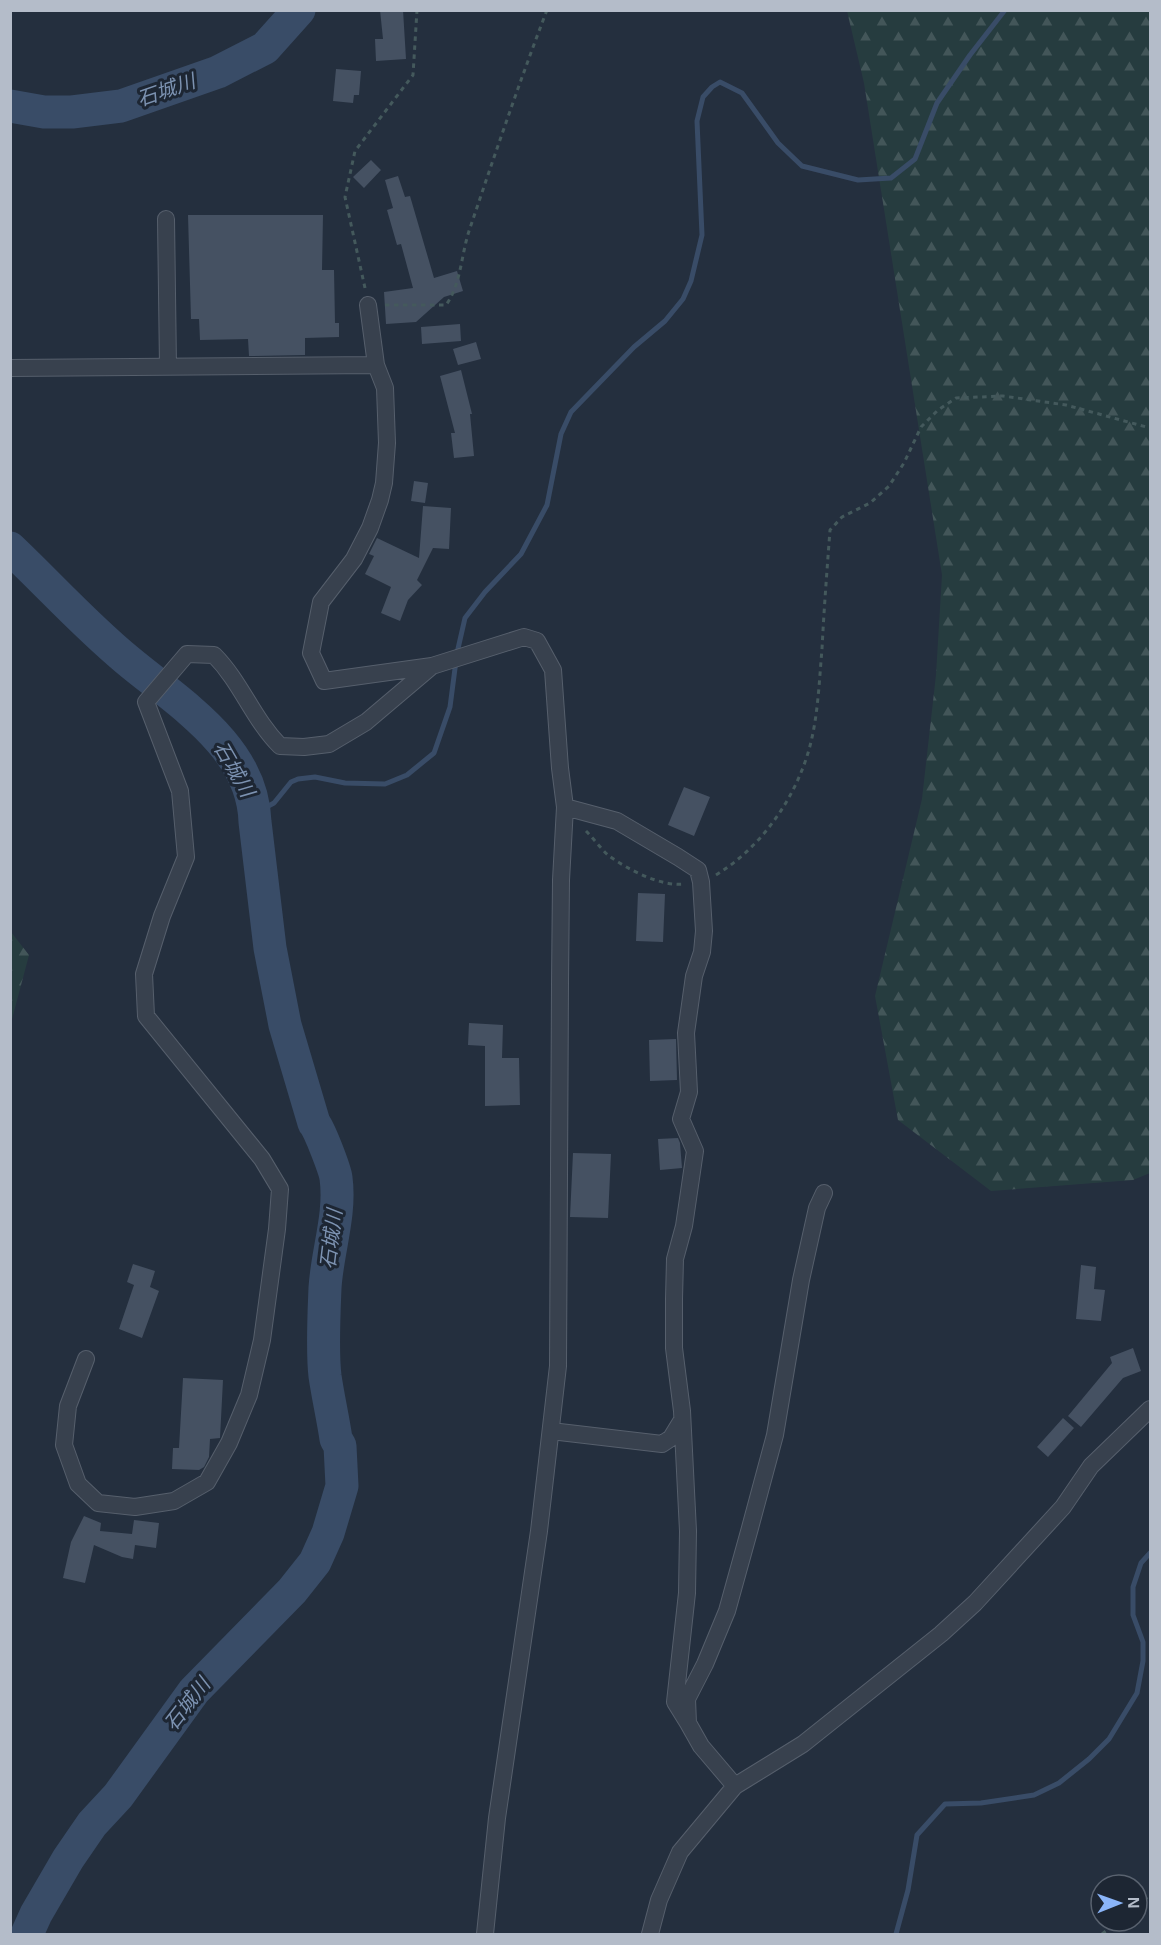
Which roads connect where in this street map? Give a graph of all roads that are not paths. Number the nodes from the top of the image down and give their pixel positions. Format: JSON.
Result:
{"nodes":[{"id":1,"x":166,"y":219,"type":"dead end"},
{"id":2,"x":368,"y":304,"type":"road end"},
{"id":3,"x":376,"y":365,"type":"junction"},
{"id":4,"x":168,"y":367,"type":"junction"},
{"id":5,"x":10,"y":368,"type":"edge"},
{"id":6,"x":432,"y":666,"type":"junction"},
{"id":7,"x":565,"y":807,"type":"junction"},
{"id":8,"x":824,"y":1193,"type":"dead end"},
{"id":9,"x":86,"y":1359,"type":"dead end"},
{"id":10,"x":1150,"y":1409,"type":"edge"},
{"id":11,"x":682,"y":1420,"type":"junction"},
{"id":12,"x":551,"y":1431,"type":"junction"},
{"id":13,"x":688,"y":1723,"type":"junction"},
{"id":14,"x":735,"y":1786,"type":"junction"},
{"id":15,"x":485,"y":1935,"type":"edge"},
{"id":16,"x":650,"y":1935,"type":"edge"}],
"edges":[{"from":1,"to":4,"type":"street"},
{"from":2,"to":3,"type":"street"},
{"from":3,"to":4,"type":"street"},
{"from":3,"to":6,"type":"street"},
{"from":4,"to":5,"type":"street"},
{"from":6,"to":7,"type":"street"},
{"from":6,"to":9,"type":"street"},
{"from":7,"to":11,"type":"street"},
{"from":7,"to":12,"type":"street"},
{"from":8,"to":13,"type":"street"},
{"from":10,"to":14,"type":"street"},
{"from":11,"to":12,"type":"street"},
{"from":11,"to":13,"type":"street"},
{"from":12,"to":15,"type":"street"},
{"from":13,"to":14,"type":"street"},
{"from":14,"to":16,"type":"street"}]}
